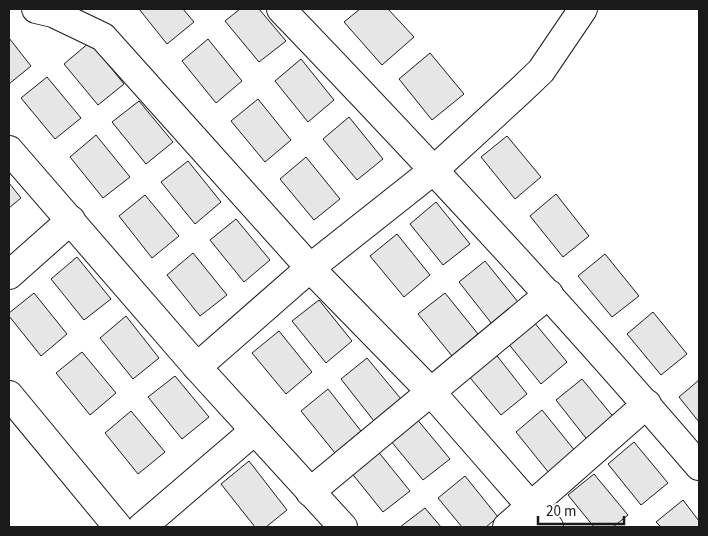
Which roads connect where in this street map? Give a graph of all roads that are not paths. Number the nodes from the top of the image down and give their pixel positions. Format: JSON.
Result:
{"nodes":[{"id":1,"x":281,"y":9,"type":"edge"},
{"id":2,"x":583,"y":9,"type":"edge"},
{"id":3,"x":49,"y":10,"type":"edge"},
{"id":4,"x":9,"y":150,"type":"edge"},
{"id":5,"x":435,"y":169,"type":"junction"},
{"id":6,"x":71,"y":220,"type":"junction"},
{"id":7,"x":310,"y":268,"type":"junction"},
{"id":8,"x":9,"y":275,"type":"edge"},
{"id":9,"x":549,"y":294,"type":"junction"},
{"id":10,"x":197,"y":367,"type":"junction"},
{"id":11,"x":431,"y":392,"type":"junction"},
{"id":12,"x":9,"y":395,"type":"edge"},
{"id":13,"x":647,"y":404,"type":"junction"},
{"id":14,"x":254,"y":431,"type":"junction"},
{"id":15,"x":699,"y":466,"type":"edge"},
{"id":16,"x":310,"y":492,"type":"junction"},
{"id":17,"x":530,"y":506,"type":"junction"},
{"id":18,"x":118,"y":527,"type":"edge"},
{"id":19,"x":142,"y":527,"type":"edge"},
{"id":20,"x":343,"y":527,"type":"edge"},
{"id":21,"x":507,"y":527,"type":"edge"},
{"id":22,"x":549,"y":527,"type":"edge"}],
"edges":[{"from":1,"to":5,"type":"street"},
{"from":2,"to":5,"type":"street"},
{"from":3,"to":7,"type":"street"},
{"from":4,"to":6,"type":"street"},
{"from":5,"to":7,"type":"street"},
{"from":5,"to":9,"type":"street"},
{"from":6,"to":8,"type":"street"},
{"from":6,"to":10,"type":"street"},
{"from":7,"to":10,"type":"street"},
{"from":7,"to":11,"type":"street"},
{"from":9,"to":11,"type":"street"},
{"from":9,"to":13,"type":"street"},
{"from":10,"to":14,"type":"street"},
{"from":11,"to":16,"type":"street"},
{"from":11,"to":17,"type":"street"},
{"from":12,"to":18,"type":"street"},
{"from":13,"to":15,"type":"street"},
{"from":13,"to":17,"type":"street"},
{"from":14,"to":16,"type":"street"},
{"from":14,"to":19,"type":"street"},
{"from":16,"to":20,"type":"street"},
{"from":17,"to":21,"type":"street"},
{"from":17,"to":22,"type":"street"}]}
